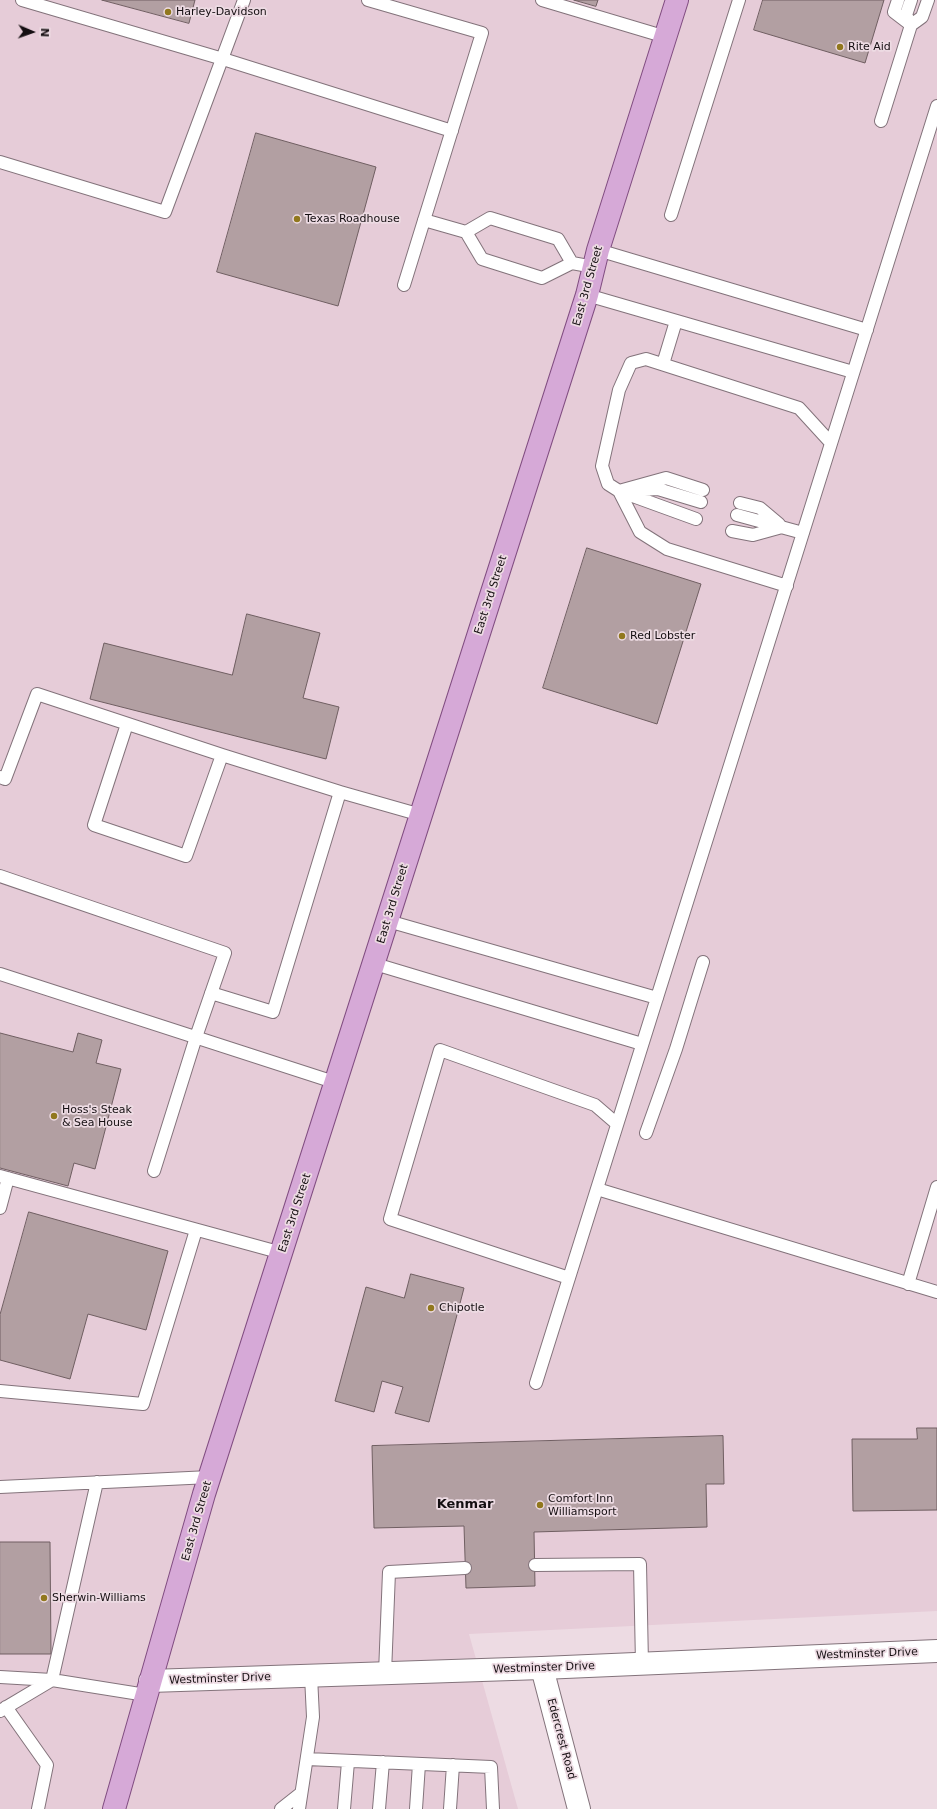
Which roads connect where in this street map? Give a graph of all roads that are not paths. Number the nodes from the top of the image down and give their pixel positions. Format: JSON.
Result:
{"nodes":[{"id":1,"x":22,"y":0,"type":"edge"},
{"id":2,"x":244,"y":0,"type":"edge"},
{"id":3,"x":368,"y":0,"type":"edge"},
{"id":4,"x":542,"y":0,"type":"edge"},
{"id":5,"x":677,"y":0,"type":"edge"},
{"id":6,"x":739,"y":0,"type":"edge"},
{"id":7,"x":898,"y":0,"type":"edge"},
{"id":8,"x":911,"y":0,"type":"edge"},
{"id":9,"x":928,"y":0,"type":"edge"},
{"id":10,"x":911,"y":24,"type":"junction"},
{"id":11,"x":666,"y":36,"type":"junction"},
{"id":12,"x":222,"y":59,"type":"junction"},
{"id":13,"x":937,"y":106,"type":"edge"},
{"id":14,"x":881,"y":121,"type":"dead end"},
{"id":15,"x":452,"y":131,"type":"junction"},
{"id":16,"x":0,"y":162,"type":"edge"},
{"id":17,"x":671,"y":215,"type":"dead end"},
{"id":18,"x":424,"y":220,"type":"junction"},
{"id":19,"x":466,"y":232,"type":"junction"},
{"id":20,"x":596,"y":258,"type":"junction"},
{"id":21,"x":572,"y":263,"type":"junction"},
{"id":22,"x":404,"y":285,"type":"dead end"},
{"id":23,"x":587,"y":295,"type":"junction"},
{"id":24,"x":676,"y":321,"type":"junction"},
{"id":25,"x":867,"y":330,"type":"junction"},
{"id":26,"x":662,"y":364,"type":"junction"},
{"id":27,"x":854,"y":372,"type":"junction"},
{"id":28,"x":831,"y":443,"type":"junction"},
{"id":29,"x":619,"y":491,"type":"junction"},
{"id":30,"x":702,"y":496,"type":"dead end"},
{"id":31,"x":740,"y":503,"type":"dead end"},
{"id":32,"x":737,"y":515,"type":"dead end"},
{"id":33,"x":696,"y":519,"type":"dead end"},
{"id":34,"x":782,"y":527,"type":"junction"},
{"id":35,"x":732,"y":531,"type":"dead end"},
{"id":36,"x":803,"y":533,"type":"junction"},
{"id":37,"x":787,"y":586,"type":"junction"},
{"id":38,"x":127,"y":724,"type":"junction"},
{"id":39,"x":222,"y":756,"type":"junction"},
{"id":40,"x":0,"y":778,"type":"edge"},
{"id":41,"x":340,"y":792,"type":"junction"},
{"id":42,"x":421,"y":815,"type":"junction"},
{"id":43,"x":0,"y":876,"type":"edge"},
{"id":44,"x":388,"y":921,"type":"junction"},
{"id":45,"x":703,"y":962,"type":"dead end"},
{"id":46,"x":375,"y":964,"type":"junction"},
{"id":47,"x":0,"y":974,"type":"edge"},
{"id":48,"x":211,"y":993,"type":"junction"},
{"id":49,"x":657,"y":998,"type":"junction"},
{"id":50,"x":196,"y":1037,"type":"junction"},
{"id":51,"x":642,"y":1044,"type":"junction"},
{"id":52,"x":337,"y":1083,"type":"junction"},
{"id":53,"x":617,"y":1124,"type":"junction"},
{"id":54,"x":646,"y":1133,"type":"dead end"},
{"id":55,"x":154,"y":1171,"type":"dead end"},
{"id":56,"x":4,"y":1177,"type":"edge"},
{"id":57,"x":937,"y":1187,"type":"edge"},
{"id":58,"x":597,"y":1188,"type":"junction"},
{"id":59,"x":0,"y":1208,"type":"edge"},
{"id":60,"x":196,"y":1230,"type":"junction"},
{"id":61,"x":282,"y":1253,"type":"junction"},
{"id":62,"x":569,"y":1278,"type":"junction"},
{"id":63,"x":908,"y":1284,"type":"junction"},
{"id":64,"x":937,"y":1292,"type":"edge"},
{"id":65,"x":536,"y":1383,"type":"dead end"},
{"id":66,"x":0,"y":1391,"type":"edge"},
{"id":67,"x":210,"y":1477,"type":"junction"},
{"id":68,"x":97,"y":1482,"type":"junction"},
{"id":69,"x":0,"y":1487,"type":"edge"},
{"id":70,"x":535,"y":1565,"type":"dead end"},
{"id":71,"x":465,"y":1568,"type":"dead end"},
{"id":72,"x":937,"y":1651,"type":"edge"},
{"id":73,"x":642,"y":1664,"type":"junction"},
{"id":74,"x":542,"y":1668,"type":"junction"},
{"id":75,"x":385,"y":1673,"type":"junction"},
{"id":76,"x":311,"y":1676,"type":"junction"},
{"id":77,"x":0,"y":1677,"type":"edge"},
{"id":78,"x":52,"y":1680,"type":"junction"},
{"id":79,"x":148,"y":1688,"type":"junction"},
{"id":80,"x":3,"y":1708,"type":"edge"},
{"id":81,"x":307,"y":1759,"type":"junction"},
{"id":82,"x":348,"y":1762,"type":"junction"},
{"id":83,"x":383,"y":1762,"type":"junction"},
{"id":84,"x":419,"y":1764,"type":"junction"},
{"id":85,"x":453,"y":1765,"type":"junction"},
{"id":86,"x":300,"y":1794,"type":"junction"},
{"id":87,"x":38,"y":1809,"type":"edge"},
{"id":88,"x":114,"y":1809,"type":"edge"},
{"id":89,"x":281,"y":1809,"type":"edge"},
{"id":90,"x":299,"y":1809,"type":"edge"},
{"id":91,"x":344,"y":1809,"type":"edge"},
{"id":92,"x":379,"y":1809,"type":"edge"},
{"id":93,"x":416,"y":1809,"type":"edge"},
{"id":94,"x":450,"y":1809,"type":"edge"},
{"id":95,"x":493,"y":1809,"type":"edge"},
{"id":96,"x":579,"y":1809,"type":"edge"}],
"edges":[{"from":1,"to":12,"type":"lane"},
{"from":2,"to":12,"type":"lane"},
{"from":3,"to":15,"type":"lane"},
{"from":4,"to":11,"type":"lane"},
{"from":5,"to":11,"type":"main road","name":"East 3rd Street"},
{"from":6,"to":17,"type":"lane"},
{"from":7,"to":10,"type":"lane"},
{"from":8,"to":10,"type":"lane"},
{"from":9,"to":10,"type":"lane"},
{"from":10,"to":14,"type":"lane"},
{"from":11,"to":20,"type":"main road","name":"East 3rd Street"},
{"from":12,"to":15,"type":"lane"},
{"from":12,"to":16,"type":"lane"},
{"from":13,"to":25,"type":"lane"},
{"from":15,"to":18,"type":"lane"},
{"from":18,"to":19,"type":"lane"},
{"from":18,"to":22,"type":"lane"},
{"from":19,"to":21,"type":"lane"},
{"from":19,"to":21,"type":"lane"},
{"from":20,"to":21,"type":"lane"},
{"from":20,"to":23,"type":"main road","name":"East 3rd Street"},
{"from":20,"to":25,"type":"lane"},
{"from":23,"to":24,"type":"lane"},
{"from":23,"to":42,"type":"main road","name":"East 3rd Street"},
{"from":24,"to":26,"type":"lane"},
{"from":24,"to":27,"type":"lane"},
{"from":25,"to":27,"type":"lane"},
{"from":26,"to":28,"type":"lane"},
{"from":26,"to":29,"type":"lane"},
{"from":27,"to":28,"type":"lane"},
{"from":28,"to":36,"type":"lane"},
{"from":29,"to":30,"type":"lane"},
{"from":29,"to":33,"type":"lane"},
{"from":29,"to":37,"type":"lane"},
{"from":31,"to":34,"type":"lane"},
{"from":32,"to":34,"type":"lane"},
{"from":34,"to":35,"type":"lane"},
{"from":34,"to":36,"type":"lane"},
{"from":36,"to":37,"type":"lane"},
{"from":37,"to":49,"type":"lane"},
{"from":38,"to":39,"type":"lane"},
{"from":38,"to":39,"type":"lane"},
{"from":38,"to":40,"type":"lane"},
{"from":39,"to":41,"type":"lane"},
{"from":41,"to":42,"type":"lane"},
{"from":41,"to":48,"type":"lane"},
{"from":42,"to":44,"type":"main road","name":"East 3rd Street"},
{"from":43,"to":48,"type":"lane"},
{"from":44,"to":46,"type":"main road","name":"East 3rd Street"},
{"from":44,"to":49,"type":"lane"},
{"from":45,"to":54,"type":"lane"},
{"from":46,"to":51,"type":"lane"},
{"from":46,"to":52,"type":"main road","name":"East 3rd Street"},
{"from":47,"to":50,"type":"lane"},
{"from":48,"to":50,"type":"lane"},
{"from":49,"to":51,"type":"lane"},
{"from":50,"to":52,"type":"lane"},
{"from":50,"to":55,"type":"lane"},
{"from":51,"to":53,"type":"lane"},
{"from":52,"to":61,"type":"main road","name":"East 3rd Street"},
{"from":53,"to":58,"type":"lane"},
{"from":53,"to":62,"type":"lane"},
{"from":56,"to":59,"type":"lane"},
{"from":56,"to":60,"type":"lane"},
{"from":57,"to":63,"type":"lane"},
{"from":58,"to":62,"type":"lane"},
{"from":58,"to":63,"type":"lane"},
{"from":60,"to":61,"type":"lane"},
{"from":60,"to":66,"type":"lane"},
{"from":61,"to":67,"type":"main road","name":"East 3rd Street"},
{"from":62,"to":65,"type":"lane"},
{"from":63,"to":64,"type":"lane"},
{"from":67,"to":68,"type":"lane"},
{"from":67,"to":79,"type":"main road","name":"East 3rd Street"},
{"from":68,"to":69,"type":"lane"},
{"from":68,"to":78,"type":"lane"},
{"from":70,"to":73,"type":"lane"},
{"from":71,"to":75,"type":"lane"},
{"from":72,"to":73,"type":"street","name":"Westminster Drive"},
{"from":73,"to":74,"type":"street","name":"Westminster Drive"},
{"from":74,"to":75,"type":"street","name":"Westminster Drive"},
{"from":74,"to":96,"type":"street","name":"Edercrest Road"},
{"from":75,"to":76,"type":"street","name":"Westminster Drive"},
{"from":76,"to":79,"type":"street","name":"Westminster Drive"},
{"from":76,"to":81,"type":"lane"},
{"from":77,"to":78,"type":"lane"},
{"from":78,"to":79,"type":"lane"},
{"from":78,"to":80,"type":"lane"},
{"from":79,"to":88,"type":"main road","name":"East 3rd Street"},
{"from":80,"to":87,"type":"lane"},
{"from":81,"to":82,"type":"lane"},
{"from":81,"to":86,"type":"lane"},
{"from":82,"to":83,"type":"lane"},
{"from":82,"to":91,"type":"lane"},
{"from":83,"to":84,"type":"lane"},
{"from":83,"to":92,"type":"lane"},
{"from":84,"to":85,"type":"lane"},
{"from":84,"to":93,"type":"lane"},
{"from":85,"to":94,"type":"lane"},
{"from":85,"to":95,"type":"lane"},
{"from":86,"to":89,"type":"lane"},
{"from":86,"to":90,"type":"lane"}]}
